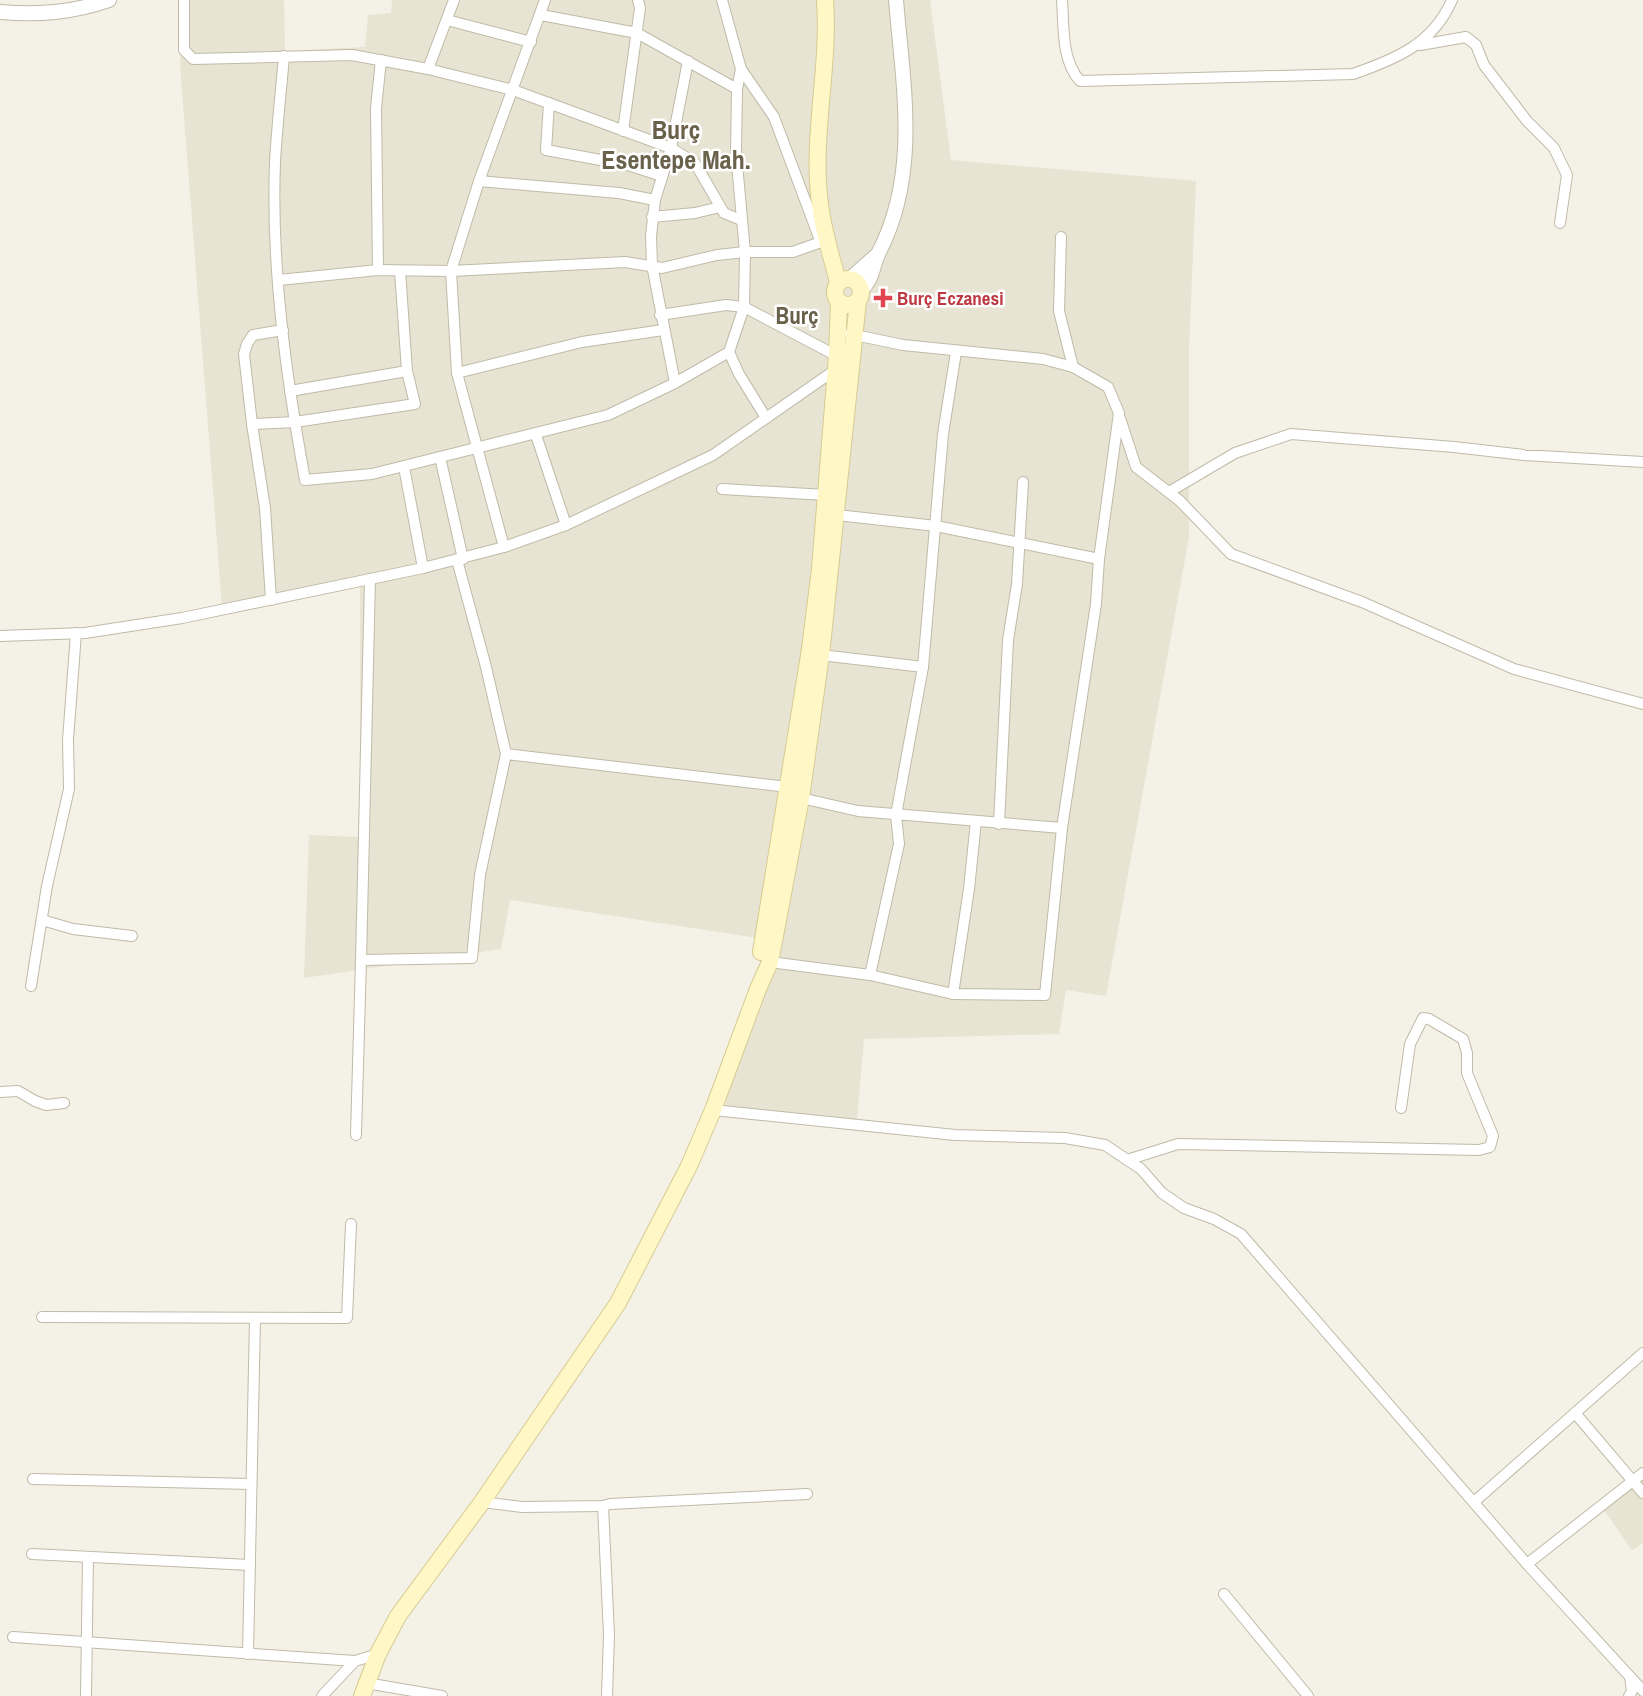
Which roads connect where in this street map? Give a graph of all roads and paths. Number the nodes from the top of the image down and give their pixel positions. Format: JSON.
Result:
{"nodes":[{"id":1,"x":109,"y":0,"type":"edge"},
{"id":2,"x":184,"y":0,"type":"edge"},
{"id":3,"x":454,"y":0,"type":"edge"},
{"id":4,"x":545,"y":0,"type":"edge"},
{"id":5,"x":638,"y":0,"type":"edge"},
{"id":6,"x":722,"y":0,"type":"edge"},
{"id":7,"x":825,"y":0,"type":"edge"},
{"id":8,"x":896,"y":0,"type":"edge"},
{"id":9,"x":1062,"y":0,"type":"edge"},
{"id":10,"x":1452,"y":0,"type":"edge"},
{"id":11,"x":0,"y":12,"type":"edge"},
{"id":12,"x":541,"y":15,"type":"junction"},
{"id":13,"x":447,"y":20,"type":"junction"},
{"id":14,"x":637,"y":33,"type":"junction"},
{"id":15,"x":531,"y":42,"type":"junction"},
{"id":16,"x":1414,"y":46,"type":"junction"},
{"id":17,"x":284,"y":56,"type":"junction"},
{"id":18,"x":382,"y":60,"type":"junction"},
{"id":19,"x":688,"y":61,"type":"junction"},
{"id":20,"x":428,"y":69,"type":"junction"},
{"id":21,"x":741,"y":69,"type":"junction"},
{"id":22,"x":737,"y":89,"type":"junction"},
{"id":23,"x":513,"y":90,"type":"junction"},
{"id":24,"x":549,"y":103,"type":"junction"},
{"id":25,"x":623,"y":131,"type":"junction"},
{"id":26,"x":671,"y":148,"type":"junction"},
{"id":27,"x":662,"y":176,"type":"junction"},
{"id":28,"x":478,"y":181,"type":"junction"},
{"id":29,"x":655,"y":200,"type":"junction"},
{"id":30,"x":720,"y":207,"type":"junction"},
{"id":31,"x":652,"y":217,"type":"junction"},
{"id":32,"x":741,"y":220,"type":"junction"},
{"id":33,"x":1560,"y":223,"type":"dead end"},
{"id":34,"x":1061,"y":237,"type":"dead end"},
{"id":35,"x":824,"y":243,"type":"junction"},
{"id":36,"x":745,"y":252,"type":"junction"},
{"id":37,"x":652,"y":265,"type":"junction"},
{"id":38,"x":378,"y":270,"type":"junction"},
{"id":39,"x":400,"y":271,"type":"junction"},
{"id":40,"x":451,"y":271,"type":"junction"},
{"id":41,"x":279,"y":280,"type":"junction"},
{"id":42,"x":852,"y":288,"type":"junction"},
{"id":43,"x":744,"y":307,"type":"junction"},
{"id":44,"x":660,"y":315,"type":"junction"},
{"id":45,"x":283,"y":330,"type":"junction"},
{"id":46,"x":663,"y":330,"type":"junction"},
{"id":47,"x":837,"y":332,"type":"junction"},
{"id":48,"x":855,"y":335,"type":"junction"},
{"id":49,"x":729,"y":352,"type":"junction"},
{"id":50,"x":956,"y":352,"type":"junction"},
{"id":51,"x":841,"y":361,"type":"junction"},
{"id":52,"x":1073,"y":367,"type":"junction"},
{"id":53,"x":407,"y":371,"type":"junction"},
{"id":54,"x":457,"y":373,"type":"junction"},
{"id":55,"x":676,"y":383,"type":"junction"},
{"id":56,"x":290,"y":391,"type":"junction"},
{"id":57,"x":1119,"y":414,"type":"junction"},
{"id":58,"x":766,"y":418,"type":"junction"},
{"id":59,"x":295,"y":422,"type":"junction"},
{"id":60,"x":251,"y":424,"type":"junction"},
{"id":61,"x":536,"y":435,"type":"junction"},
{"id":62,"x":479,"y":447,"type":"junction"},
{"id":63,"x":1131,"y":453,"type":"junction"},
{"id":64,"x":440,"y":457,"type":"junction"},
{"id":65,"x":1643,"y":462,"type":"edge"},
{"id":66,"x":404,"y":467,"type":"junction"},
{"id":67,"x":1112,"y":473,"type":"junction"},
{"id":68,"x":1023,"y":482,"type":"dead end"},
{"id":69,"x":722,"y":489,"type":"dead end"},
{"id":70,"x":1169,"y":492,"type":"junction"},
{"id":71,"x":826,"y":495,"type":"junction"},
{"id":72,"x":837,"y":515,"type":"junction"},
{"id":73,"x":566,"y":525,"type":"junction"},
{"id":74,"x":936,"y":526,"type":"junction"},
{"id":75,"x":1019,"y":543,"type":"junction"},
{"id":76,"x":504,"y":547,"type":"junction"},
{"id":77,"x":1099,"y":559,"type":"junction"},
{"id":78,"x":460,"y":560,"type":"junction"},
{"id":79,"x":423,"y":568,"type":"junction"},
{"id":80,"x":370,"y":579,"type":"junction"},
{"id":81,"x":271,"y":600,"type":"junction"},
{"id":82,"x":76,"y":633,"type":"junction"},
{"id":83,"x":0,"y":636,"type":"edge"},
{"id":84,"x":821,"y":655,"type":"junction"},
{"id":85,"x":923,"y":667,"type":"junction"},
{"id":86,"x":1643,"y":704,"type":"edge"},
{"id":87,"x":506,"y":754,"type":"junction"},
{"id":88,"x":794,"y":778,"type":"junction"},
{"id":89,"x":801,"y":799,"type":"junction"},
{"id":90,"x":896,"y":815,"type":"junction"},
{"id":91,"x":975,"y":821,"type":"junction"},
{"id":92,"x":999,"y":824,"type":"junction"},
{"id":93,"x":1062,"y":828,"type":"junction"},
{"id":94,"x":42,"y":920,"type":"junction"},
{"id":95,"x":132,"y":936,"type":"dead end"},
{"id":96,"x":361,"y":960,"type":"junction"},
{"id":97,"x":770,"y":962,"type":"junction"},
{"id":98,"x":870,"y":975,"type":"junction"},
{"id":99,"x":31,"y":986,"type":"dead end"},
{"id":100,"x":758,"y":989,"type":"junction"},
{"id":101,"x":953,"y":994,"type":"junction"},
{"id":102,"x":0,"y":1092,"type":"edge"},
{"id":103,"x":64,"y":1103,"type":"dead end"},
{"id":104,"x":1401,"y":1108,"type":"dead end"},
{"id":105,"x":713,"y":1110,"type":"junction"},
{"id":106,"x":356,"y":1135,"type":"dead end"},
{"id":107,"x":1126,"y":1160,"type":"junction"},
{"id":108,"x":351,"y":1224,"type":"dead end"},
{"id":109,"x":42,"y":1317,"type":"dead end"},
{"id":110,"x":255,"y":1318,"type":"junction"},
{"id":111,"x":1643,"y":1353,"type":"edge"},
{"id":112,"x":1575,"y":1413,"type":"junction"},
{"id":113,"x":1643,"y":1473,"type":"edge"},
{"id":114,"x":33,"y":1479,"type":"dead end"},
{"id":115,"x":1633,"y":1481,"type":"junction"},
{"id":116,"x":251,"y":1484,"type":"junction"},
{"id":117,"x":1643,"y":1493,"type":"edge"},
{"id":118,"x":807,"y":1494,"type":"dead end"},
{"id":119,"x":482,"y":1502,"type":"junction"},
{"id":120,"x":1474,"y":1502,"type":"junction"},
{"id":121,"x":603,"y":1506,"type":"junction"},
{"id":122,"x":32,"y":1554,"type":"dead end"},
{"id":123,"x":88,"y":1557,"type":"junction"},
{"id":124,"x":1527,"y":1564,"type":"junction"},
{"id":125,"x":250,"y":1565,"type":"junction"},
{"id":126,"x":1224,"y":1594,"type":"dead end"},
{"id":127,"x":13,"y":1637,"type":"dead end"},
{"id":128,"x":87,"y":1642,"type":"junction"},
{"id":129,"x":248,"y":1654,"type":"junction"},
{"id":130,"x":378,"y":1654,"type":"junction"},
{"id":131,"x":355,"y":1661,"type":"junction"},
{"id":132,"x":1630,"y":1677,"type":"junction"},
{"id":133,"x":364,"y":1689,"type":"edge"},
{"id":134,"x":1643,"y":1691,"type":"edge"},
{"id":135,"x":86,"y":1696,"type":"edge"},
{"id":136,"x":322,"y":1696,"type":"edge"},
{"id":137,"x":442,"y":1696,"type":"edge"},
{"id":138,"x":607,"y":1696,"type":"edge"},
{"id":139,"x":1308,"y":1696,"type":"edge"},
{"id":140,"x":1629,"y":1696,"type":"edge"}],
"edges":[{"from":1,"to":11,"type":"street"},
{"from":2,"to":17,"type":"street"},
{"from":3,"to":13,"type":"street"},
{"from":4,"to":12,"type":"street"},
{"from":5,"to":14,"type":"street"},
{"from":6,"to":21,"type":"street"},
{"from":7,"to":35,"type":"main road"},
{"from":8,"to":42,"type":"street"},
{"from":9,"to":16,"type":"street"},
{"from":10,"to":16,"type":"street"},
{"from":12,"to":14,"type":"street"},
{"from":12,"to":15,"type":"street"},
{"from":13,"to":15,"type":"street"},
{"from":13,"to":20,"type":"street"},
{"from":14,"to":19,"type":"street"},
{"from":14,"to":25,"type":"street"},
{"from":15,"to":23,"type":"street"},
{"from":16,"to":33,"type":"street"},
{"from":17,"to":18,"type":"street"},
{"from":17,"to":41,"type":"street"},
{"from":18,"to":20,"type":"street"},
{"from":18,"to":38,"type":"street"},
{"from":19,"to":22,"type":"street"},
{"from":19,"to":26,"type":"street"},
{"from":20,"to":23,"type":"street"},
{"from":21,"to":22,"type":"street"},
{"from":21,"to":35,"type":"street"},
{"from":22,"to":32,"type":"street"},
{"from":23,"to":24,"type":"street"},
{"from":23,"to":28,"type":"street"},
{"from":24,"to":25,"type":"street"},
{"from":24,"to":27,"type":"street"},
{"from":25,"to":26,"type":"street"},
{"from":26,"to":27,"type":"street"},
{"from":26,"to":30,"type":"street"},
{"from":27,"to":29,"type":"street"},
{"from":28,"to":29,"type":"street"},
{"from":28,"to":40,"type":"street"},
{"from":29,"to":31,"type":"street"},
{"from":30,"to":31,"type":"street"},
{"from":30,"to":32,"type":"street"},
{"from":31,"to":37,"type":"street"},
{"from":32,"to":36,"type":"street"},
{"from":34,"to":52,"type":"street"},
{"from":35,"to":36,"type":"street"},
{"from":35,"to":42,"type":"main road"},
{"from":36,"to":37,"type":"street"},
{"from":36,"to":43,"type":"street"},
{"from":37,"to":40,"type":"street"},
{"from":37,"to":44,"type":"street"},
{"from":38,"to":39,"type":"street"},
{"from":38,"to":41,"type":"street"},
{"from":39,"to":40,"type":"street"},
{"from":39,"to":53,"type":"street"},
{"from":40,"to":54,"type":"street"},
{"from":41,"to":45,"type":"street"},
{"from":42,"to":47,"type":"main road"},
{"from":42,"to":48,"type":"main road"},
{"from":43,"to":44,"type":"street"},
{"from":43,"to":49,"type":"street"},
{"from":43,"to":51,"type":"street"},
{"from":44,"to":46,"type":"street"},
{"from":45,"to":56,"type":"street"},
{"from":45,"to":60,"type":"street"},
{"from":46,"to":54,"type":"street"},
{"from":46,"to":55,"type":"street"},
{"from":47,"to":48,"type":"street"},
{"from":47,"to":51,"type":"main road"},
{"from":48,"to":50,"type":"street"},
{"from":48,"to":51,"type":"main road"},
{"from":49,"to":55,"type":"street"},
{"from":49,"to":58,"type":"street"},
{"from":50,"to":52,"type":"street"},
{"from":50,"to":74,"type":"street"},
{"from":51,"to":58,"type":"street"},
{"from":51,"to":71,"type":"main road"},
{"from":51,"to":72,"type":"main road"},
{"from":52,"to":57,"type":"street"},
{"from":53,"to":56,"type":"street"},
{"from":53,"to":59,"type":"street"},
{"from":54,"to":62,"type":"street"},
{"from":55,"to":61,"type":"street"},
{"from":56,"to":59,"type":"street"},
{"from":57,"to":63,"type":"street"},
{"from":57,"to":67,"type":"street"},
{"from":58,"to":73,"type":"street"},
{"from":59,"to":60,"type":"street"},
{"from":59,"to":66,"type":"street"},
{"from":60,"to":81,"type":"street"},
{"from":61,"to":62,"type":"street"},
{"from":61,"to":73,"type":"street"},
{"from":62,"to":64,"type":"street"},
{"from":62,"to":76,"type":"street"},
{"from":63,"to":67,"type":"street"},
{"from":63,"to":70,"type":"street"},
{"from":64,"to":66,"type":"street"},
{"from":64,"to":78,"type":"street"},
{"from":65,"to":70,"type":"street"},
{"from":66,"to":79,"type":"street"},
{"from":67,"to":77,"type":"street"},
{"from":68,"to":75,"type":"street"},
{"from":69,"to":71,"type":"street"},
{"from":70,"to":86,"type":"street"},
{"from":71,"to":88,"type":"main road"},
{"from":72,"to":74,"type":"street"},
{"from":72,"to":84,"type":"main road"},
{"from":73,"to":76,"type":"street"},
{"from":74,"to":75,"type":"street"},
{"from":74,"to":85,"type":"street"},
{"from":75,"to":77,"type":"street"},
{"from":75,"to":92,"type":"street"},
{"from":76,"to":78,"type":"street"},
{"from":77,"to":93,"type":"street"},
{"from":78,"to":79,"type":"street"},
{"from":78,"to":87,"type":"street"},
{"from":79,"to":80,"type":"street"},
{"from":80,"to":81,"type":"street"},
{"from":80,"to":96,"type":"street"},
{"from":81,"to":82,"type":"street"},
{"from":82,"to":83,"type":"street"},
{"from":82,"to":94,"type":"street"},
{"from":84,"to":85,"type":"street"},
{"from":84,"to":88,"type":"main road"},
{"from":85,"to":90,"type":"street"},
{"from":87,"to":88,"type":"street"},
{"from":87,"to":96,"type":"street"},
{"from":88,"to":89,"type":"main road"},
{"from":88,"to":100,"type":"main road"},
{"from":89,"to":90,"type":"street"},
{"from":89,"to":97,"type":"main road"},
{"from":90,"to":91,"type":"street"},
{"from":90,"to":98,"type":"street"},
{"from":91,"to":92,"type":"street"},
{"from":91,"to":101,"type":"street"},
{"from":92,"to":93,"type":"street"},
{"from":93,"to":101,"type":"street"},
{"from":94,"to":95,"type":"street"},
{"from":94,"to":99,"type":"street"},
{"from":96,"to":106,"type":"street"},
{"from":97,"to":98,"type":"street"},
{"from":97,"to":100,"type":"main road"},
{"from":98,"to":101,"type":"street"},
{"from":100,"to":105,"type":"main road"},
{"from":102,"to":103,"type":"street"},
{"from":104,"to":107,"type":"street"},
{"from":105,"to":107,"type":"street"},
{"from":105,"to":119,"type":"main road"},
{"from":107,"to":120,"type":"street"},
{"from":108,"to":110,"type":"street"},
{"from":109,"to":110,"type":"street"},
{"from":110,"to":116,"type":"street"},
{"from":111,"to":112,"type":"street"},
{"from":112,"to":115,"type":"street"},
{"from":112,"to":120,"type":"street"},
{"from":113,"to":115,"type":"street"},
{"from":114,"to":116,"type":"street"},
{"from":115,"to":117,"type":"street"},
{"from":115,"to":124,"type":"street"},
{"from":116,"to":125,"type":"street"},
{"from":118,"to":121,"type":"street"},
{"from":119,"to":121,"type":"street"},
{"from":119,"to":130,"type":"main road"},
{"from":120,"to":124,"type":"street"},
{"from":121,"to":138,"type":"street"},
{"from":122,"to":123,"type":"street"},
{"from":123,"to":125,"type":"street"},
{"from":123,"to":128,"type":"street"},
{"from":124,"to":132,"type":"street"},
{"from":125,"to":129,"type":"street"},
{"from":126,"to":139,"type":"street"},
{"from":127,"to":128,"type":"street"},
{"from":128,"to":129,"type":"street"},
{"from":128,"to":135,"type":"street"},
{"from":129,"to":131,"type":"street"},
{"from":130,"to":131,"type":"street"},
{"from":130,"to":133,"type":"main road"},
{"from":131,"to":136,"type":"street"},
{"from":132,"to":134,"type":"street"},
{"from":132,"to":140,"type":"street"},
{"from":133,"to":137,"type":"street"}]}
